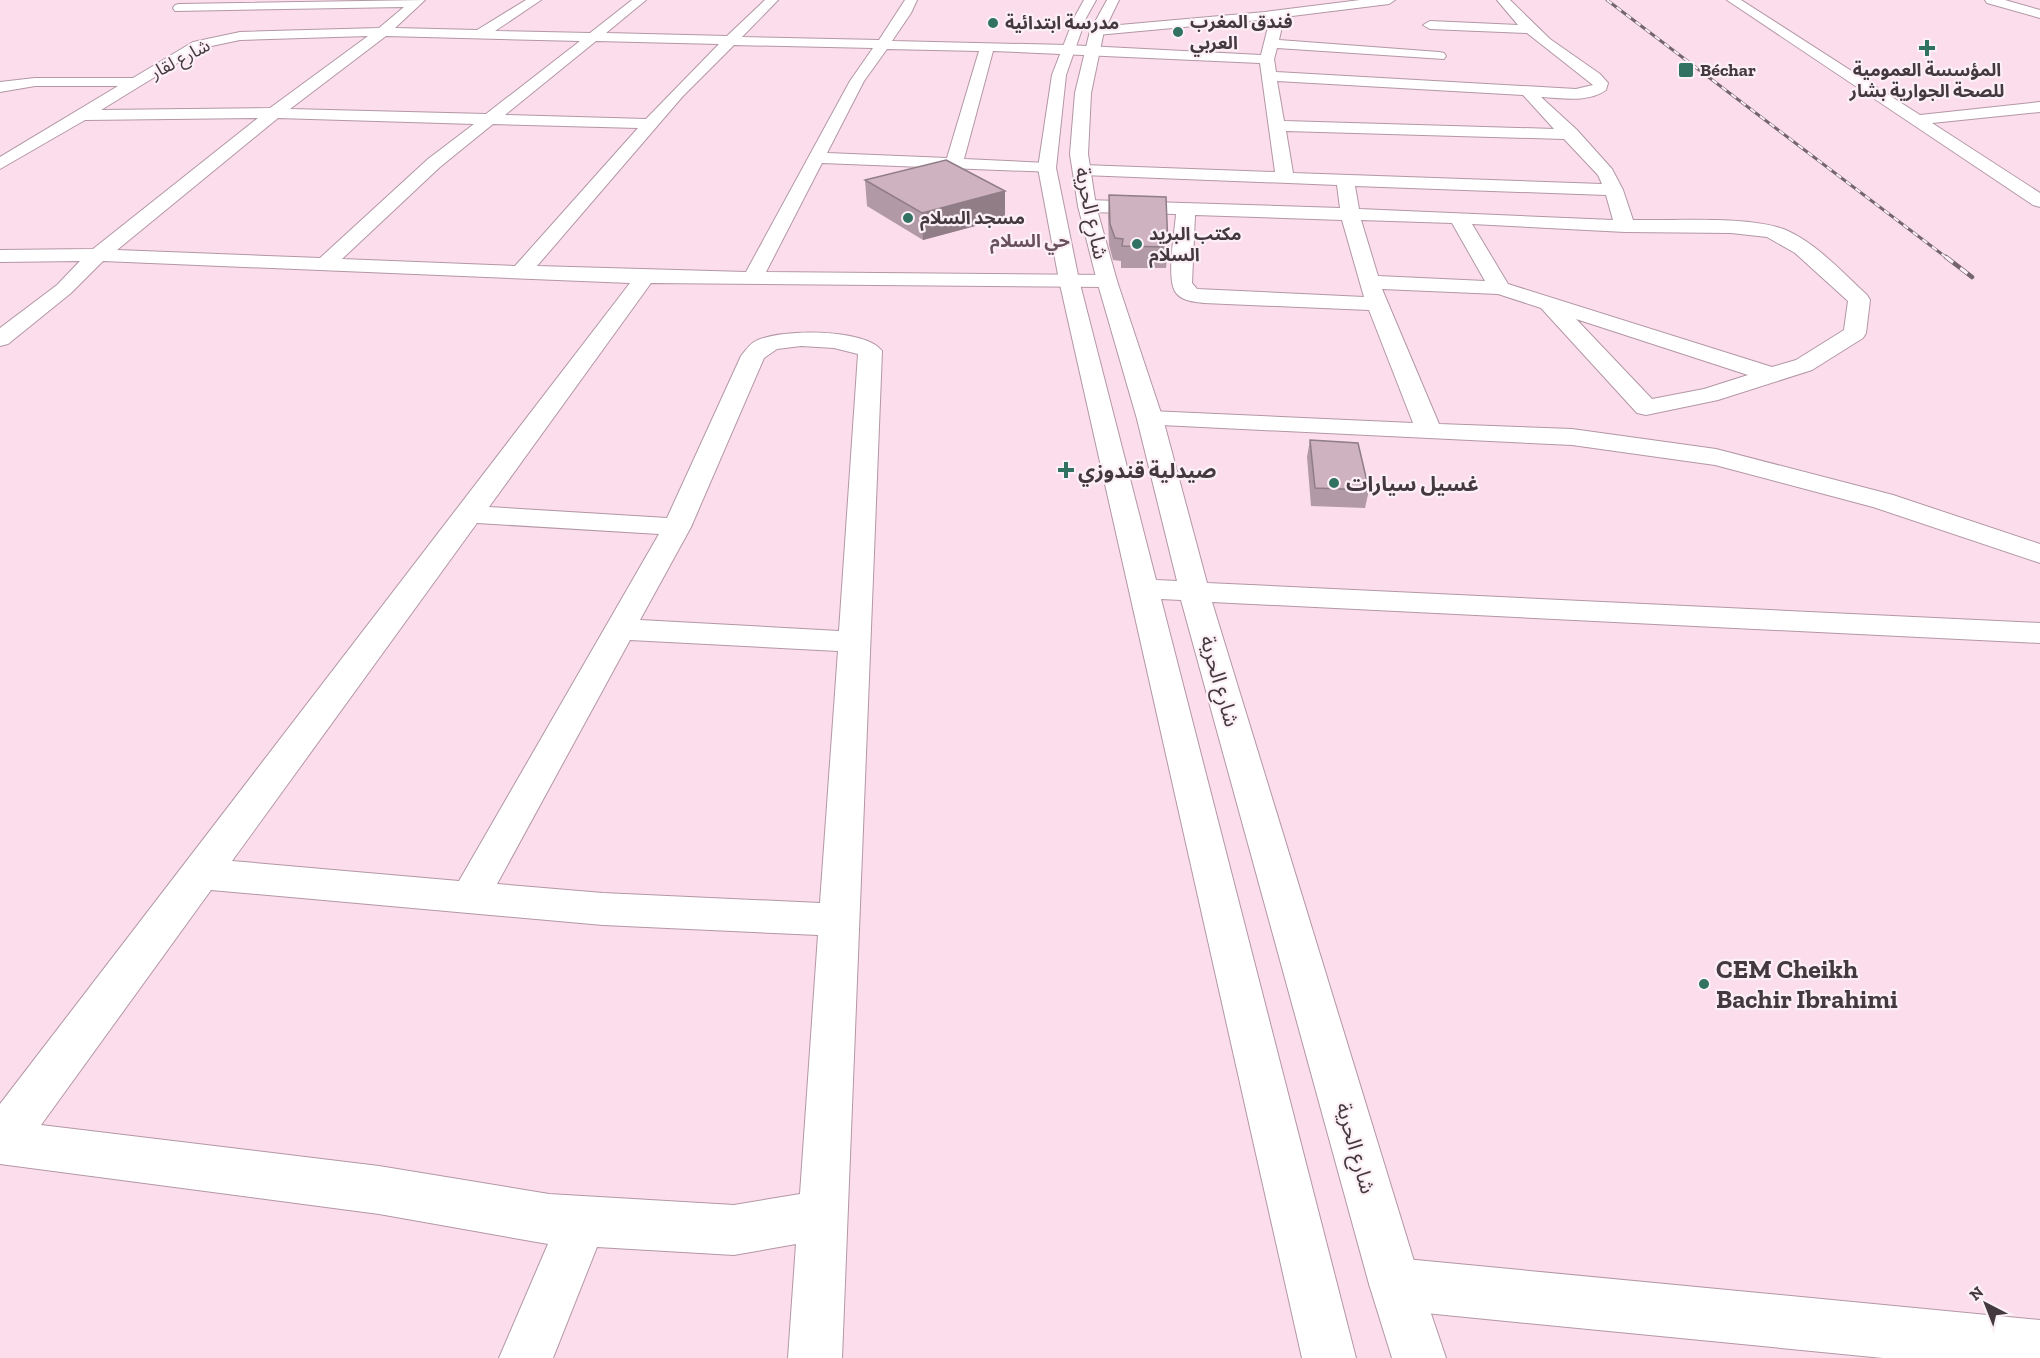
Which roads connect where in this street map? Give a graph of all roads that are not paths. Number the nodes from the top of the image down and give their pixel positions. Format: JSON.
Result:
{"nodes":[{"id":1,"x":535,"y":0,"type":"edge"},
{"id":2,"x":640,"y":0,"type":"edge"},
{"id":3,"x":772,"y":0,"type":"edge"},
{"id":4,"x":911,"y":0,"type":"edge"},
{"id":5,"x":1090,"y":0,"type":"edge"},
{"id":6,"x":1113,"y":0,"type":"edge"},
{"id":7,"x":1389,"y":0,"type":"edge"},
{"id":8,"x":1503,"y":0,"type":"edge"},
{"id":9,"x":1733,"y":0,"type":"edge"},
{"id":10,"x":1991,"y":0,"type":"edge"},
{"id":11,"x":417,"y":2,"type":"edge"},
{"id":12,"x":178,"y":8,"type":"dead end"},
{"id":13,"x":1278,"y":14,"type":"junction"},
{"id":14,"x":2040,"y":14,"type":"edge"},
{"id":15,"x":1528,"y":29,"type":"junction"},
{"id":16,"x":383,"y":32,"type":"junction"},
{"id":17,"x":480,"y":34,"type":"junction"},
{"id":18,"x":596,"y":36,"type":"junction"},
{"id":19,"x":1268,"y":36,"type":"junction"},
{"id":20,"x":732,"y":40,"type":"junction"},
{"id":21,"x":1183,"y":42,"type":"dead end"},
{"id":22,"x":1086,"y":44,"type":"junction"},
{"id":23,"x":881,"y":45,"type":"junction"},
{"id":24,"x":987,"y":48,"type":"junction"},
{"id":25,"x":1159,"y":55,"type":"junction"},
{"id":26,"x":1439,"y":56,"type":"junction"},
{"id":27,"x":1268,"y":68,"type":"junction"},
{"id":28,"x":137,"y":82,"type":"junction"},
{"id":29,"x":1444,"y":86,"type":"junction"},
{"id":30,"x":0,"y":87,"type":"edge"},
{"id":31,"x":1528,"y":92,"type":"junction"},
{"id":32,"x":2040,"y":107,"type":"edge"},
{"id":33,"x":274,"y":113,"type":"junction"},
{"id":34,"x":84,"y":115,"type":"junction"},
{"id":35,"x":492,"y":118,"type":"junction"},
{"id":36,"x":651,"y":123,"type":"junction"},
{"id":37,"x":1923,"y":124,"type":"junction"},
{"id":38,"x":1276,"y":126,"type":"junction"},
{"id":39,"x":1571,"y":134,"type":"junction"},
{"id":40,"x":816,"y":158,"type":"junction"},
{"id":41,"x":0,"y":164,"type":"edge"},
{"id":42,"x":954,"y":164,"type":"junction"},
{"id":43,"x":1047,"y":168,"type":"junction"},
{"id":44,"x":1083,"y":170,"type":"junction"},
{"id":45,"x":1285,"y":178,"type":"junction"},
{"id":46,"x":1345,"y":180,"type":"junction"},
{"id":47,"x":1455,"y":183,"type":"junction"},
{"id":48,"x":2040,"y":184,"type":"edge"},
{"id":49,"x":1614,"y":190,"type":"junction"},
{"id":50,"x":2040,"y":201,"type":"edge"},
{"id":51,"x":1087,"y":206,"type":"junction"},
{"id":52,"x":1186,"y":209,"type":"junction"},
{"id":53,"x":1350,"y":214,"type":"junction"},
{"id":54,"x":1467,"y":218,"type":"junction"},
{"id":55,"x":1625,"y":226,"type":"junction"},
{"id":56,"x":0,"y":255,"type":"edge"},
{"id":57,"x":98,"y":255,"type":"junction"},
{"id":58,"x":325,"y":264,"type":"junction"},
{"id":59,"x":521,"y":272,"type":"junction"},
{"id":60,"x":645,"y":277,"type":"junction"},
{"id":61,"x":752,"y":279,"type":"junction"},
{"id":62,"x":1069,"y":280,"type":"junction"},
{"id":63,"x":1107,"y":281,"type":"junction"},
{"id":64,"x":1500,"y":288,"type":"junction"},
{"id":65,"x":1374,"y":293,"type":"junction"},
{"id":66,"x":1549,"y":304,"type":"junction"},
{"id":67,"x":0,"y":339,"type":"edge"},
{"id":68,"x":1772,"y":375,"type":"junction"},
{"id":69,"x":1646,"y":408,"type":"junction"},
{"id":70,"x":1150,"y":419,"type":"junction"},
{"id":71,"x":1429,"y":431,"type":"junction"},
{"id":72,"x":1680,"y":452,"type":"junction"},
{"id":73,"x":468,"y":514,"type":"junction"},
{"id":74,"x":677,"y":528,"type":"junction"},
{"id":75,"x":2040,"y":554,"type":"edge"},
{"id":76,"x":1143,"y":589,"type":"junction"},
{"id":77,"x":1194,"y":591,"type":"junction"},
{"id":78,"x":619,"y":629,"type":"junction"},
{"id":79,"x":2040,"y":633,"type":"edge"},
{"id":80,"x":853,"y":642,"type":"junction"},
{"id":81,"x":199,"y":874,"type":"junction"},
{"id":82,"x":469,"y":898,"type":"junction"},
{"id":83,"x":838,"y":920,"type":"junction"},
{"id":84,"x":0,"y":1142,"type":"edge"},
{"id":85,"x":823,"y":1215,"type":"junction"},
{"id":86,"x":583,"y":1221,"type":"junction"},
{"id":87,"x":1395,"y":1284,"type":"junction"},
{"id":88,"x":2040,"y":1347,"type":"edge"},
{"id":89,"x":526,"y":1358,"type":"edge"},
{"id":90,"x":815,"y":1358,"type":"edge"},
{"id":91,"x":1329,"y":1358,"type":"edge"},
{"id":92,"x":1419,"y":1358,"type":"edge"}],
"edges":[{"from":1,"to":17,"type":"street"},
{"from":2,"to":18,"type":"street"},
{"from":3,"to":20,"type":"street"},
{"from":4,"to":23,"type":"street"},
{"from":5,"to":22,"type":"street","name":"شارع الحرية"},
{"from":6,"to":22,"type":"street","name":"شارع الحرية"},
{"from":7,"to":13,"type":"street"},
{"from":8,"to":15,"type":"street"},
{"from":9,"to":37,"type":"street"},
{"from":10,"to":14,"type":"street"},
{"from":11,"to":12,"type":"street"},
{"from":11,"to":16,"type":"street"},
{"from":13,"to":19,"type":"street"},
{"from":13,"to":22,"type":"street"},
{"from":15,"to":26,"type":"street"},
{"from":15,"to":31,"type":"street"},
{"from":16,"to":17,"type":"street","name":"شارع لقار"},
{"from":16,"to":28,"type":"street","name":"شارع لقار"},
{"from":16,"to":33,"type":"street"},
{"from":17,"to":18,"type":"street","name":"شارع لقار"},
{"from":18,"to":20,"type":"street","name":"شارع لقار"},
{"from":18,"to":35,"type":"street"},
{"from":19,"to":26,"type":"street"},
{"from":19,"to":27,"type":"street"},
{"from":20,"to":23,"type":"street","name":"شارع لقار"},
{"from":20,"to":36,"type":"street"},
{"from":21,"to":25,"type":"street"},
{"from":22,"to":24,"type":"street","name":"شارع لقار"},
{"from":22,"to":25,"type":"street"},
{"from":22,"to":43,"type":"street","name":"شارع الحرية"},
{"from":22,"to":44,"type":"street","name":"شارع الحرية"},
{"from":23,"to":24,"type":"street","name":"شارع لقار"},
{"from":23,"to":40,"type":"street"},
{"from":24,"to":42,"type":"street"},
{"from":25,"to":27,"type":"street"},
{"from":26,"to":29,"type":"street"},
{"from":27,"to":29,"type":"street"},
{"from":27,"to":38,"type":"street"},
{"from":28,"to":30,"type":"street"},
{"from":28,"to":34,"type":"street","name":"شارع لقار"},
{"from":29,"to":31,"type":"street"},
{"from":31,"to":39,"type":"street"},
{"from":32,"to":37,"type":"street"},
{"from":33,"to":34,"type":"street"},
{"from":33,"to":35,"type":"street"},
{"from":33,"to":57,"type":"street"},
{"from":34,"to":41,"type":"street","name":"شارع لقار"},
{"from":35,"to":36,"type":"street"},
{"from":35,"to":58,"type":"street"},
{"from":36,"to":59,"type":"street"},
{"from":37,"to":48,"type":"street"},
{"from":37,"to":50,"type":"street"},
{"from":38,"to":39,"type":"street"},
{"from":38,"to":45,"type":"street"},
{"from":39,"to":49,"type":"street"},
{"from":40,"to":42,"type":"street"},
{"from":40,"to":61,"type":"street"},
{"from":42,"to":43,"type":"street"},
{"from":43,"to":62,"type":"street","name":"شارع الحرية"},
{"from":44,"to":45,"type":"street"},
{"from":44,"to":51,"type":"street","name":"شارع الحرية"},
{"from":45,"to":46,"type":"street"},
{"from":46,"to":47,"type":"street"},
{"from":46,"to":53,"type":"street"},
{"from":47,"to":49,"type":"street"},
{"from":47,"to":54,"type":"street"},
{"from":49,"to":55,"type":"street"},
{"from":51,"to":52,"type":"street"},
{"from":51,"to":63,"type":"street","name":"شارع الحرية"},
{"from":52,"to":53,"type":"street"},
{"from":52,"to":65,"type":"street"},
{"from":53,"to":54,"type":"street"},
{"from":53,"to":65,"type":"street"},
{"from":54,"to":55,"type":"street"},
{"from":54,"to":64,"type":"street"},
{"from":55,"to":68,"type":"street"},
{"from":56,"to":57,"type":"street"},
{"from":57,"to":58,"type":"street"},
{"from":57,"to":67,"type":"street"},
{"from":58,"to":59,"type":"street"},
{"from":59,"to":60,"type":"street"},
{"from":60,"to":61,"type":"street"},
{"from":60,"to":73,"type":"street"},
{"from":61,"to":62,"type":"street"},
{"from":62,"to":63,"type":"street"},
{"from":62,"to":76,"type":"street","name":"شارع الحرية"},
{"from":63,"to":70,"type":"street","name":"شارع الحرية"},
{"from":64,"to":65,"type":"street"},
{"from":64,"to":66,"type":"street"},
{"from":65,"to":71,"type":"street"},
{"from":66,"to":68,"type":"street"},
{"from":66,"to":69,"type":"street"},
{"from":68,"to":69,"type":"street"},
{"from":69,"to":72,"type":"street"},
{"from":70,"to":71,"type":"street"},
{"from":70,"to":77,"type":"street","name":"شارع الحرية"},
{"from":71,"to":72,"type":"street"},
{"from":72,"to":75,"type":"street"},
{"from":73,"to":74,"type":"street"},
{"from":73,"to":81,"type":"street"},
{"from":74,"to":78,"type":"street"},
{"from":74,"to":80,"type":"street"},
{"from":76,"to":77,"type":"street"},
{"from":76,"to":91,"type":"street","name":"شارع الحرية"},
{"from":77,"to":79,"type":"street"},
{"from":77,"to":87,"type":"street","name":"شارع الحرية"},
{"from":78,"to":80,"type":"street"},
{"from":78,"to":82,"type":"street"},
{"from":80,"to":83,"type":"street"},
{"from":81,"to":82,"type":"street"},
{"from":81,"to":84,"type":"street"},
{"from":82,"to":83,"type":"street"},
{"from":83,"to":85,"type":"street"},
{"from":84,"to":86,"type":"street"},
{"from":85,"to":86,"type":"street"},
{"from":85,"to":90,"type":"street"},
{"from":86,"to":89,"type":"street"},
{"from":87,"to":88,"type":"street"},
{"from":87,"to":92,"type":"street","name":"شارع الحرية"}]}
